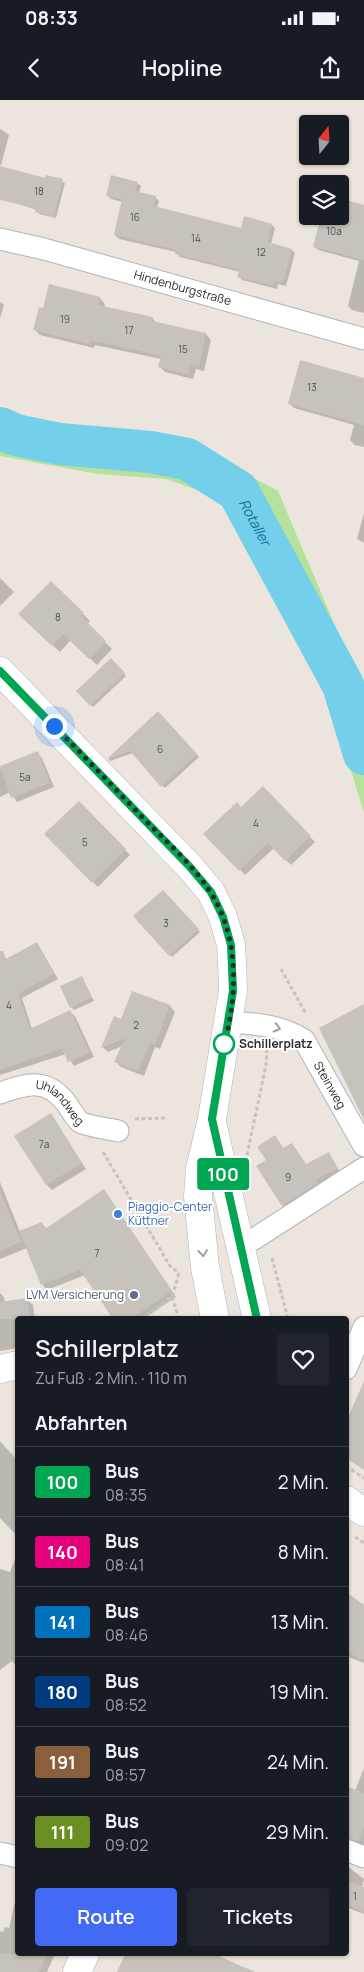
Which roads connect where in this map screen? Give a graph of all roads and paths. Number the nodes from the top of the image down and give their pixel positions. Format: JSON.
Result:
{"nodes":[{"id":1,"x":0,"y":239,"type":"edge"},
{"id":2,"x":364,"y":339,"type":"edge"},
{"id":3,"x":0,"y":672,"type":"edge"},
{"id":4,"x":229,"y":1022,"type":"junction"},
{"id":5,"x":267,"y":1025,"type":"junction"},
{"id":6,"x":0,"y":1094,"type":"edge"},
{"id":7,"x":212,"y":1119,"type":"junction"},
{"id":8,"x":118,"y":1131,"type":"joint"},
{"id":9,"x":364,"y":1146,"type":"edge"},
{"id":10,"x":247,"y":1163,"type":"dead end"},
{"id":11,"x":364,"y":1168,"type":"edge"},
{"id":12,"x":239,"y":1243,"type":"junction"},
{"id":13,"x":172,"y":1297,"type":"junction"},
{"id":14,"x":256,"y":1315,"type":"edge"},
{"id":15,"x":145,"y":1316,"type":"edge"},
{"id":16,"x":178,"y":1316,"type":"edge"},
{"id":17,"x":214,"y":1316,"type":"edge"},
{"id":18,"x":364,"y":1327,"type":"edge"},
{"id":19,"x":349,"y":1362,"type":"edge"},
{"id":20,"x":15,"y":1366,"type":"edge"},
{"id":21,"x":0,"y":1369,"type":"edge"},
{"id":22,"x":349,"y":1468,"type":"edge"},
{"id":23,"x":364,"y":1478,"type":"edge"},
{"id":24,"x":349,"y":1502,"type":"edge"},
{"id":25,"x":364,"y":1512,"type":"edge"},
{"id":26,"x":349,"y":1851,"type":"edge"},
{"id":27,"x":0,"y":1853,"type":"edge"},
{"id":28,"x":15,"y":1856,"type":"edge"},
{"id":29,"x":364,"y":1857,"type":"edge"},
{"id":30,"x":84,"y":1956,"type":"edge"},
{"id":31,"x":77,"y":1972,"type":"edge"}],
"edges":[{"from":1,"to":2,"type":"street","name":"Hindenburgstraße"},
{"from":3,"to":4,"type":"street"},
{"from":4,"to":5,"type":"street","name":"Steinweg"},
{"from":4,"to":7,"type":"street"},
{"from":5,"to":9,"type":"street","name":"Steinweg","one_way":true},
{"from":5,"to":10,"type":"path"},
{"from":6,"to":8,"type":"street","name":"Uhlandweg"},
{"from":7,"to":12,"type":"street"},
{"from":7,"to":17,"type":"street","one_way":true},
{"from":8,"to":13,"type":"path"},
{"from":11,"to":12,"type":"street"},
{"from":12,"to":14,"type":"street"},
{"from":13,"to":15,"type":"path"},
{"from":13,"to":16,"type":"path"},
{"from":18,"to":19,"type":"street"},
{"from":20,"to":21,"type":"street"},
{"from":22,"to":23,"type":"path"},
{"from":24,"to":25,"type":"street"},
{"from":26,"to":29,"type":"street"},
{"from":27,"to":28,"type":"street"},
{"from":30,"to":31,"type":"street"}]}
